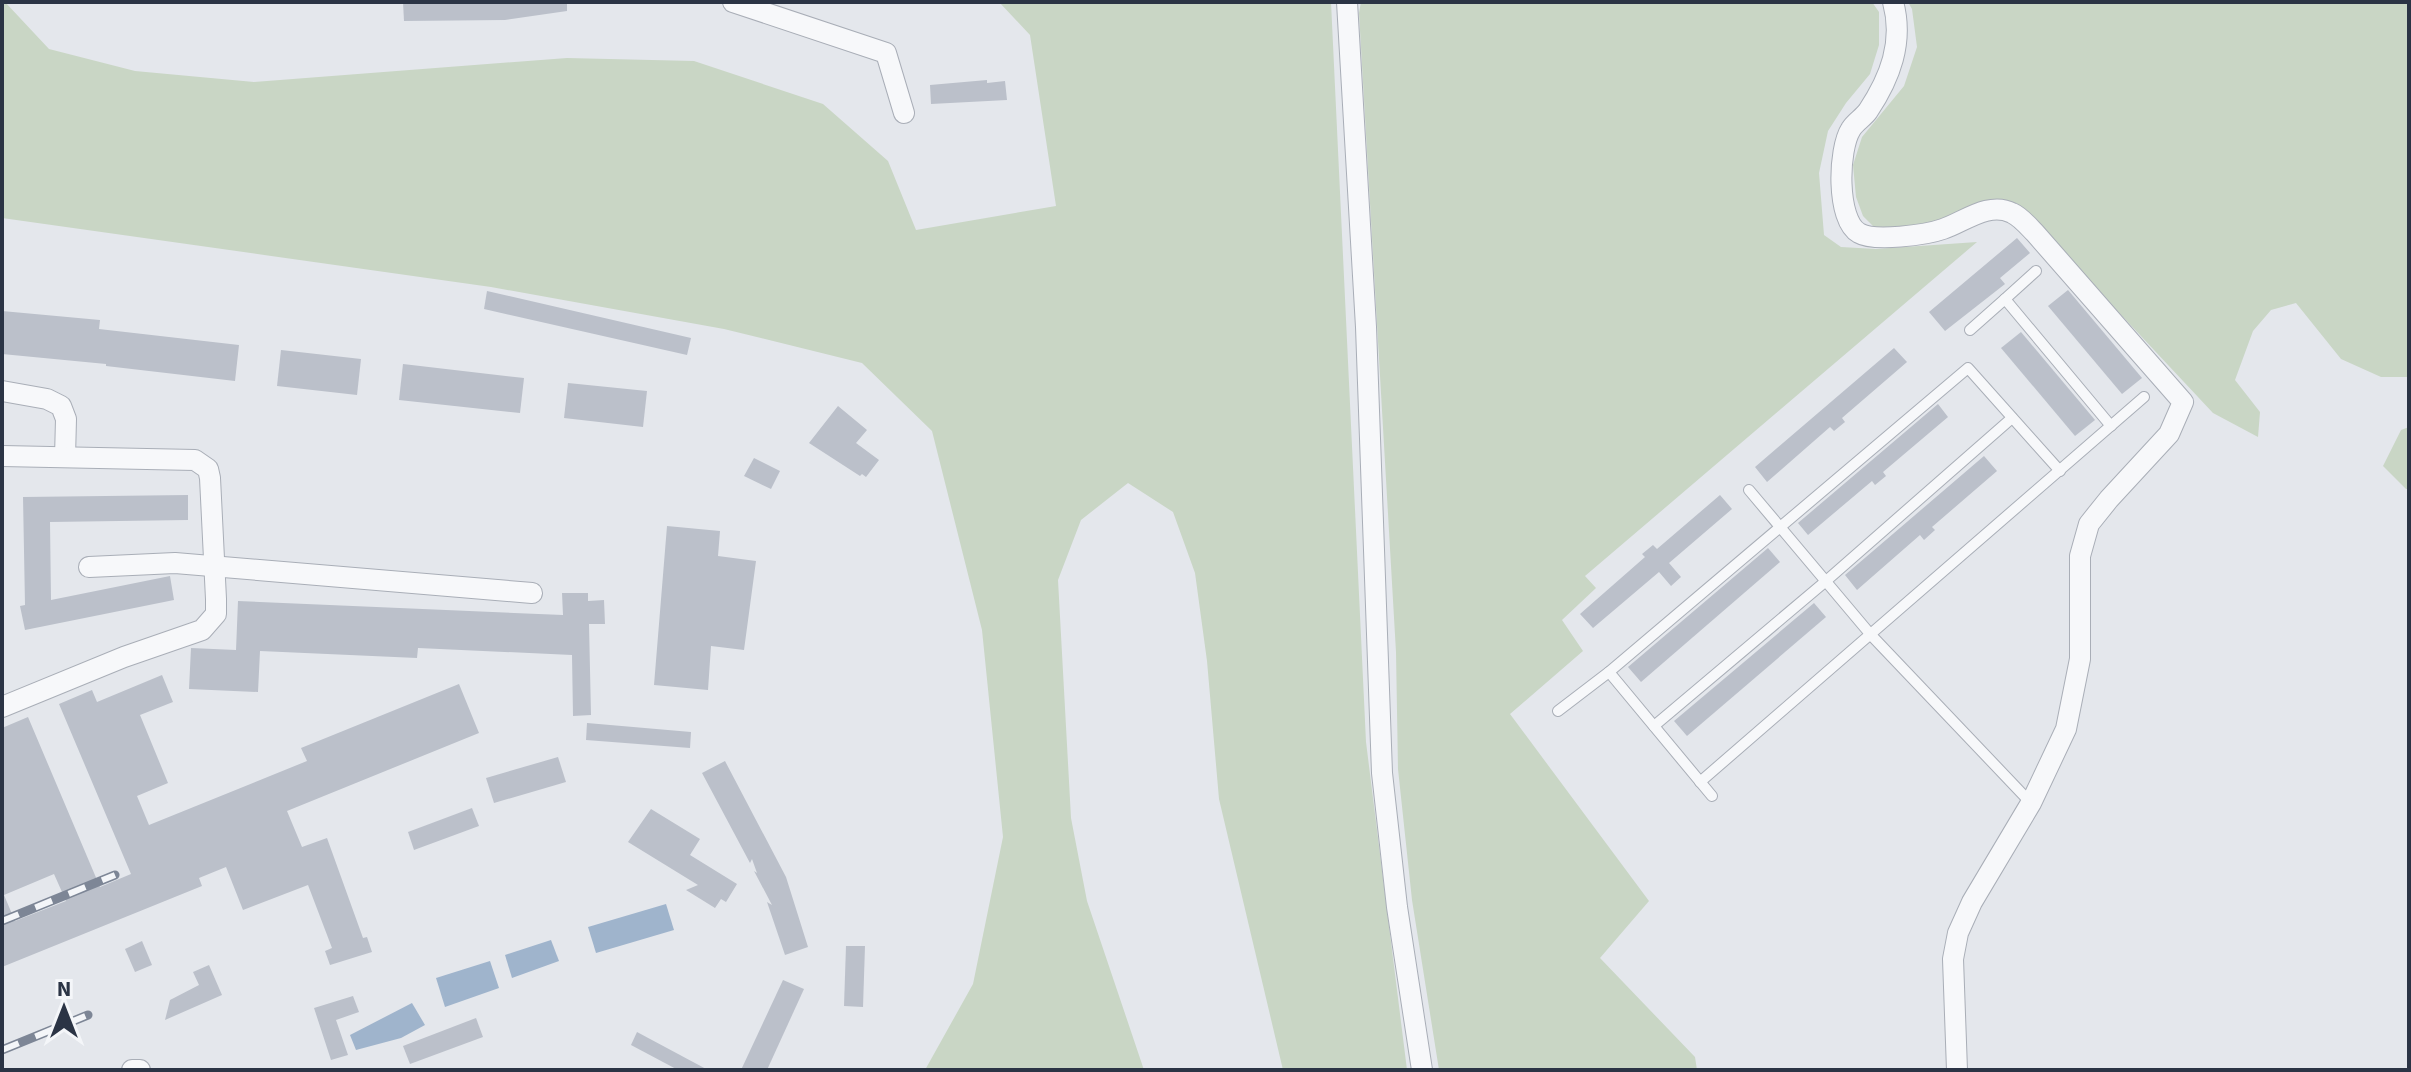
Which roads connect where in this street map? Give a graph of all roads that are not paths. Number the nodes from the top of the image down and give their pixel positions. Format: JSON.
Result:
{"nodes":[{"id":1,"x":733,"y":2,"type":"edge"},
{"id":2,"x":1347,"y":2,"type":"edge"},
{"id":3,"x":1893,"y":2,"type":"edge"},
{"id":4,"x":904,"y":113,"type":"dead end"},
{"id":5,"x":2036,"y":271,"type":"dead end"},
{"id":6,"x":2005,"y":299,"type":"junction"},
{"id":7,"x":1970,"y":330,"type":"dead end"},
{"id":8,"x":2,"y":391,"type":"edge"},
{"id":9,"x":2144,"y":397,"type":"dead end"},
{"id":10,"x":2012,"y":418,"type":"junction"},
{"id":11,"x":2111,"y":426,"type":"junction"},
{"id":12,"x":2,"y":456,"type":"edge"},
{"id":13,"x":65,"y":457,"type":"junction"},
{"id":14,"x":2060,"y":471,"type":"junction"},
{"id":15,"x":1749,"y":490,"type":"dead end"},
{"id":16,"x":1780,"y":526,"type":"junction"},
{"id":17,"x":89,"y":567,"type":"dead end"},
{"id":18,"x":215,"y":568,"type":"junction"},
{"id":19,"x":1826,"y":581,"type":"junction"},
{"id":20,"x":532,"y":593,"type":"dead end"},
{"id":21,"x":1871,"y":635,"type":"junction"},
{"id":22,"x":1609,"y":672,"type":"junction"},
{"id":23,"x":2,"y":707,"type":"edge"},
{"id":24,"x":1558,"y":711,"type":"dead end"},
{"id":25,"x":1654,"y":726,"type":"junction"},
{"id":26,"x":1700,"y":782,"type":"junction"},
{"id":27,"x":1712,"y":796,"type":"dead end"},
{"id":28,"x":2031,"y":803,"type":"junction"},
{"id":29,"x":132,"y":1070,"type":"edge"},
{"id":30,"x":140,"y":1070,"type":"edge"},
{"id":31,"x":1422,"y":1070,"type":"edge"},
{"id":32,"x":1957,"y":1070,"type":"edge"}],
"edges":[{"from":1,"to":4,"type":"street"},
{"from":2,"to":31,"type":"street"},
{"from":3,"to":28,"type":"street"},
{"from":5,"to":6,"type":"lane"},
{"from":6,"to":7,"type":"lane"},
{"from":6,"to":11,"type":"lane"},
{"from":8,"to":13,"type":"street"},
{"from":9,"to":11,"type":"lane"},
{"from":10,"to":14,"type":"lane"},
{"from":10,"to":16,"type":"lane"},
{"from":10,"to":19,"type":"lane"},
{"from":11,"to":14,"type":"lane"},
{"from":12,"to":13,"type":"street"},
{"from":13,"to":18,"type":"street"},
{"from":14,"to":21,"type":"lane"},
{"from":15,"to":16,"type":"lane"},
{"from":16,"to":19,"type":"lane"},
{"from":16,"to":22,"type":"lane"},
{"from":17,"to":18,"type":"street"},
{"from":18,"to":20,"type":"street"},
{"from":18,"to":23,"type":"street"},
{"from":19,"to":21,"type":"lane"},
{"from":19,"to":25,"type":"lane"},
{"from":21,"to":26,"type":"lane"},
{"from":21,"to":28,"type":"lane"},
{"from":22,"to":24,"type":"lane"},
{"from":22,"to":25,"type":"lane"},
{"from":25,"to":26,"type":"lane"},
{"from":26,"to":27,"type":"lane"},
{"from":28,"to":32,"type":"street"},
{"from":29,"to":30,"type":"street"}]}
